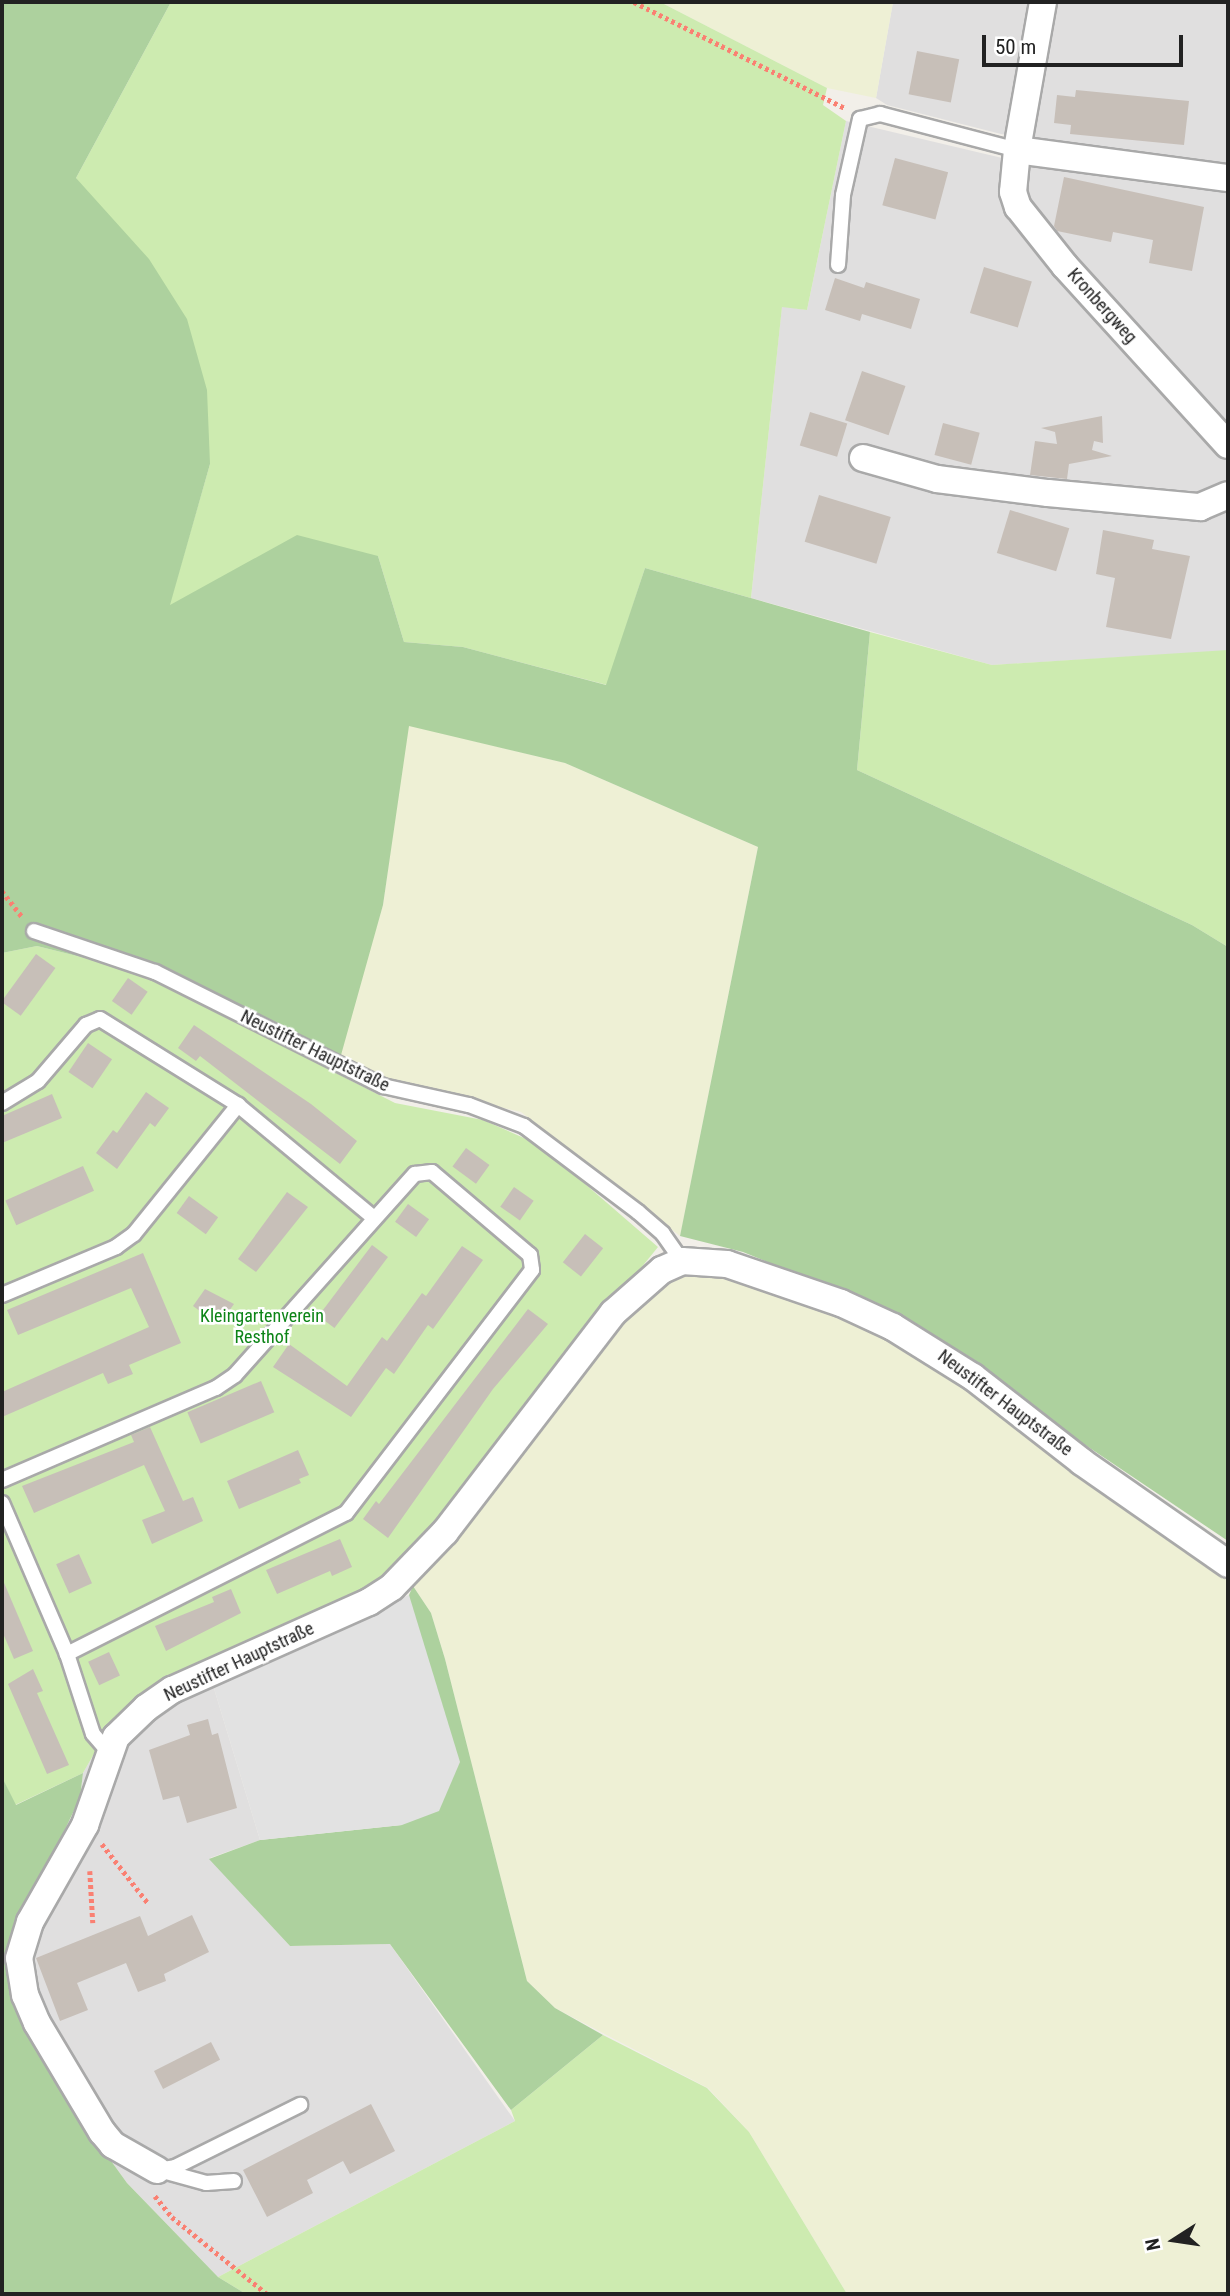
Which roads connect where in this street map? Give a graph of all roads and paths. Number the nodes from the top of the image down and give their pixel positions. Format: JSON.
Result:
{"nodes":[{"id":1,"x":634,"y":2,"type":"edge"},
{"id":2,"x":1043,"y":2,"type":"edge"},
{"id":3,"x":860,"y":119,"type":"junction"},
{"id":4,"x":1017,"y":150,"type":"junction"},
{"id":5,"x":1228,"y":178,"type":"edge"},
{"id":6,"x":838,"y":265,"type":"dead end"},
{"id":7,"x":1228,"y":445,"type":"edge"},
{"id":8,"x":863,"y":458,"type":"dead end"},
{"id":9,"x":1228,"y":495,"type":"edge"},
{"id":10,"x":2,"y":891,"type":"edge"},
{"id":11,"x":34,"y":931,"type":"joint"},
{"id":12,"x":2,"y":1103,"type":"edge"},
{"id":13,"x":238,"y":1105,"type":"junction"},
{"id":14,"x":374,"y":1218,"type":"junction"},
{"id":15,"x":682,"y":1261,"type":"junction"},
{"id":16,"x":2,"y":1295,"type":"edge"},
{"id":17,"x":2,"y":1480,"type":"edge"},
{"id":18,"x":2,"y":1503,"type":"edge"},
{"id":19,"x":1228,"y":1564,"type":"edge"},
{"id":20,"x":66,"y":1654,"type":"junction"},
{"id":21,"x":108,"y":1751,"type":"junction"},
{"id":22,"x":86,"y":1825,"type":"junction"},
{"id":23,"x":148,"y":1903,"type":"dead end"},
{"id":24,"x":300,"y":2105,"type":"dead end"},
{"id":25,"x":131,"y":2157,"type":"junction"},
{"id":26,"x":158,"y":2170,"type":"junction"},
{"id":27,"x":234,"y":2182,"type":"dead end"},
{"id":28,"x":267,"y":2294,"type":"edge"}],
"edges":[{"from":1,"to":3,"type":"path"},
{"from":2,"to":4,"type":"street","name":"Kronbergweg"},
{"from":3,"to":4,"type":"lane"},
{"from":3,"to":6,"type":"lane"},
{"from":4,"to":5,"type":"street"},
{"from":4,"to":7,"type":"street","name":"Kronbergweg"},
{"from":8,"to":9,"type":"street"},
{"from":10,"to":11,"type":"path"},
{"from":11,"to":15,"type":"lane","name":"Neustifter Hauptstraße"},
{"from":12,"to":13,"type":"lane"},
{"from":13,"to":14,"type":"lane"},
{"from":13,"to":16,"type":"lane"},
{"from":14,"to":17,"type":"lane"},
{"from":14,"to":20,"type":"lane"},
{"from":15,"to":19,"type":"street","name":"Neustifter Hauptstraße"},
{"from":15,"to":21,"type":"street","name":"Neustifter Hauptstraße"},
{"from":18,"to":20,"type":"lane"},
{"from":20,"to":21,"type":"lane"},
{"from":21,"to":22,"type":"street","name":"Neustifter Hauptstraße"},
{"from":22,"to":23,"type":"path"},
{"from":22,"to":25,"type":"street","name":"Neustifter Hauptstraße"},
{"from":24,"to":26,"type":"lane"},
{"from":25,"to":26,"type":"street","name":"Neustifter Hauptstraße"},
{"from":25,"to":28,"type":"path"},
{"from":26,"to":27,"type":"lane"}]}
